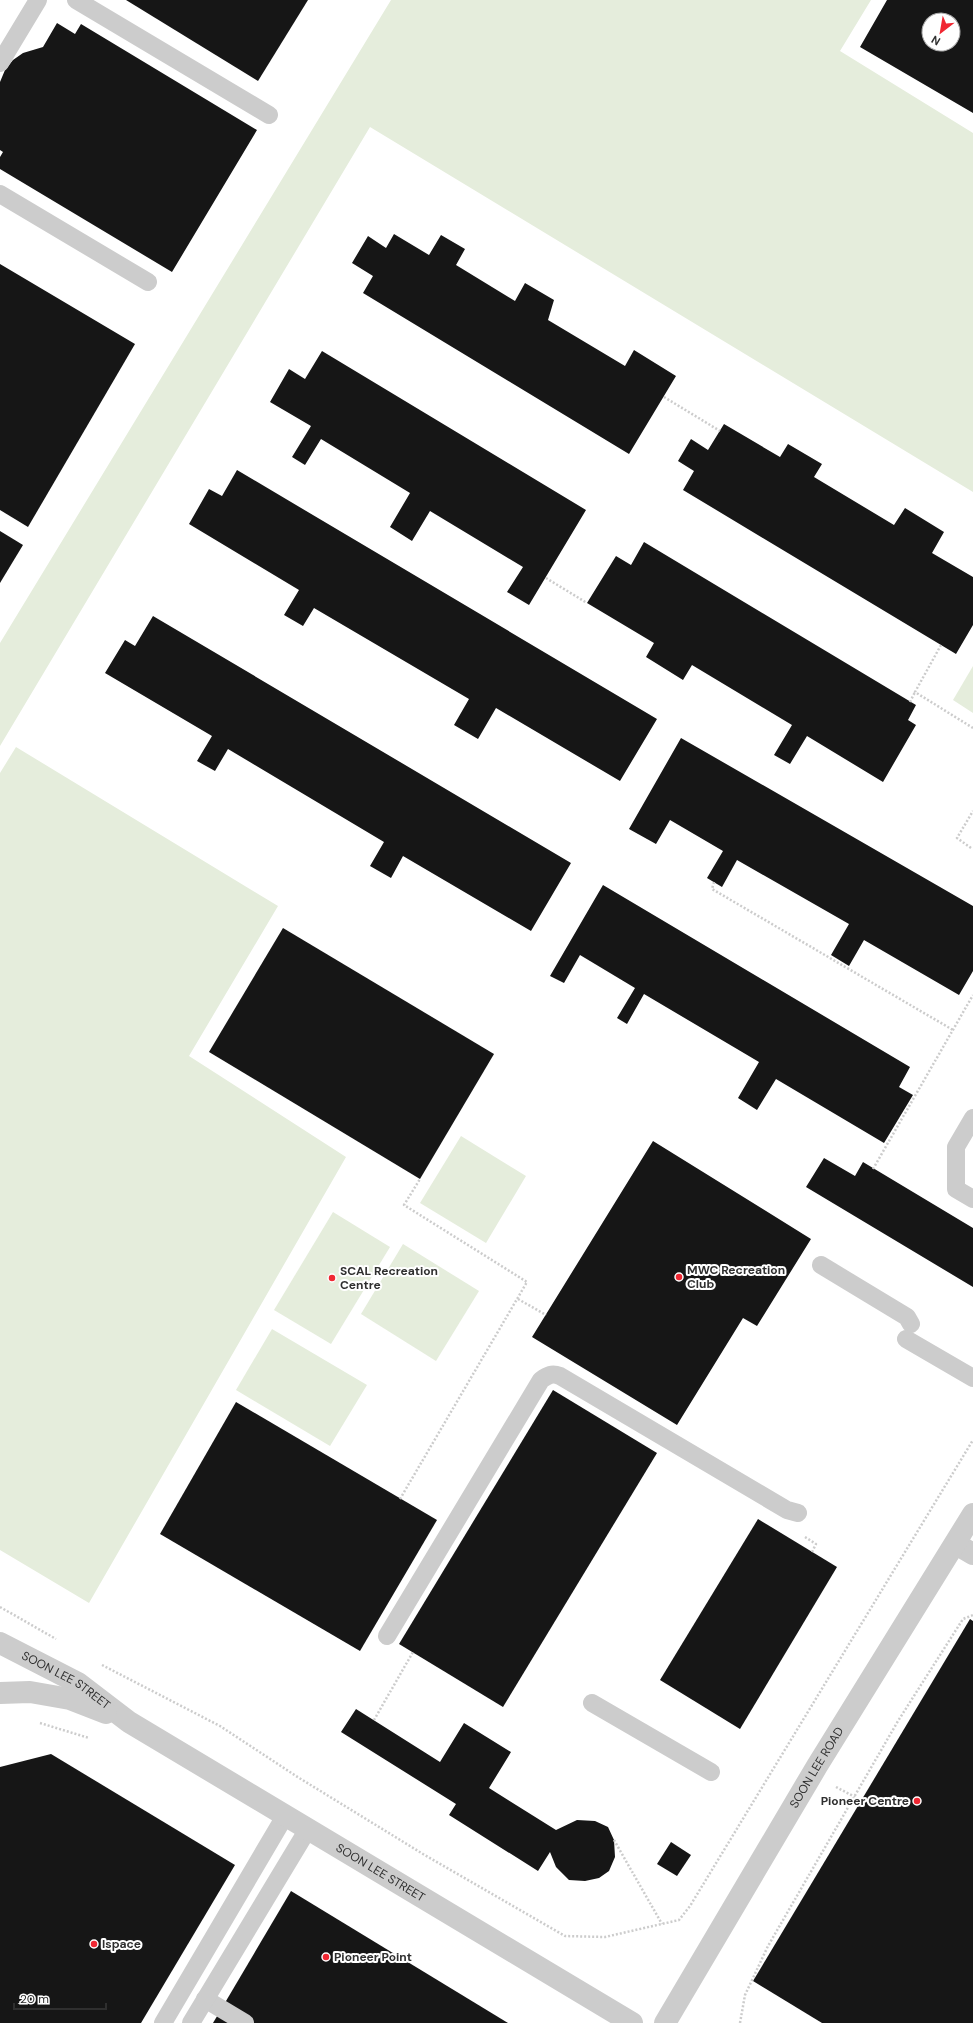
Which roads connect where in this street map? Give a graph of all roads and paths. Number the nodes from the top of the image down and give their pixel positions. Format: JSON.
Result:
{"nodes":[{"id":1,"x":38,"y":0,"type":"edge"},
{"id":2,"x":76,"y":0,"type":"edge"},
{"id":3,"x":0,"y":63,"type":"edge"},
{"id":4,"x":269,"y":115,"type":"dead end"},
{"id":5,"x":0,"y":194,"type":"edge"},
{"id":6,"x":148,"y":282,"type":"dead end"},
{"id":7,"x":664,"y":397,"type":"dead end"},
{"id":8,"x":720,"y":431,"type":"dead end"},
{"id":9,"x":546,"y":578,"type":"dead end"},
{"id":10,"x":587,"y":603,"type":"dead end"},
{"id":11,"x":942,"y":645,"type":"dead end"},
{"id":12,"x":915,"y":692,"type":"junction"},
{"id":13,"x":910,"y":702,"type":"dead end"},
{"id":14,"x":973,"y":728,"type":"edge"},
{"id":15,"x":973,"y":811,"type":"edge"},
{"id":16,"x":971,"y":848,"type":"dead end"},
{"id":17,"x":714,"y":882,"type":"dead end"},
{"id":18,"x":973,"y":995,"type":"edge"},
{"id":19,"x":953,"y":1030,"type":"junction"},
{"id":20,"x":973,"y":1118,"type":"edge"},
{"id":21,"x":873,"y":1169,"type":"dead end"},
{"id":22,"x":420,"y":1179,"type":"dead end"},
{"id":23,"x":973,"y":1199,"type":"edge"},
{"id":24,"x":821,"y":1265,"type":"dead end"},
{"id":25,"x":518,"y":1299,"type":"junction"},
{"id":26,"x":546,"y":1315,"type":"dead end"},
{"id":27,"x":973,"y":1378,"type":"edge"},
{"id":28,"x":973,"y":1440,"type":"edge"},
{"id":29,"x":400,"y":1499,"type":"dead end"},
{"id":30,"x":798,"y":1513,"type":"dead end"},
{"id":31,"x":973,"y":1514,"type":"edge"},
{"id":32,"x":964,"y":1549,"type":"edge"},
{"id":33,"x":0,"y":1608,"type":"edge"},
{"id":34,"x":973,"y":1615,"type":"edge"},
{"id":35,"x":387,"y":1636,"type":"dead end"},
{"id":36,"x":0,"y":1643,"type":"edge"},
{"id":37,"x":62,"y":1643,"type":"dead end"},
{"id":38,"x":413,"y":1652,"type":"dead end"},
{"id":39,"x":96,"y":1662,"type":"dead end"},
{"id":40,"x":0,"y":1693,"type":"edge"},
{"id":41,"x":592,"y":1703,"type":"dead end"},
{"id":42,"x":374,"y":1720,"type":"dead end"},
{"id":43,"x":129,"y":1722,"type":"junction"},
{"id":44,"x":711,"y":1772,"type":"dead end"},
{"id":45,"x":285,"y":1816,"type":"junction"},
{"id":46,"x":308,"y":1829,"type":"junction"},
{"id":47,"x":614,"y":1840,"type":"dead end"},
{"id":48,"x":662,"y":1924,"type":"junction"},
{"id":49,"x":205,"y":1999,"type":"junction"},
{"id":50,"x":163,"y":2023,"type":"edge"},
{"id":51,"x":191,"y":2023,"type":"edge"},
{"id":52,"x":245,"y":2023,"type":"edge"},
{"id":53,"x":632,"y":2023,"type":"edge"},
{"id":54,"x":665,"y":2023,"type":"edge"},
{"id":55,"x":740,"y":2023,"type":"edge"}],
"edges":[{"from":1,"to":3,"type":"lane"},
{"from":2,"to":4,"type":"lane"},
{"from":5,"to":6,"type":"lane"},
{"from":7,"to":8,"type":"path"},
{"from":9,"to":10,"type":"path"},
{"from":11,"to":12,"type":"path"},
{"from":12,"to":13,"type":"path"},
{"from":12,"to":14,"type":"path"},
{"from":15,"to":16,"type":"path"},
{"from":17,"to":19,"type":"path"},
{"from":18,"to":19,"type":"path"},
{"from":19,"to":21,"type":"path"},
{"from":20,"to":23,"type":"lane"},
{"from":22,"to":25,"type":"path"},
{"from":24,"to":27,"type":"lane"},
{"from":25,"to":26,"type":"path"},
{"from":25,"to":29,"type":"path"},
{"from":28,"to":48,"type":"path"},
{"from":30,"to":35,"type":"lane"},
{"from":31,"to":32,"type":"street","name":"SOON LEE ROAD"},
{"from":32,"to":54,"type":"street","name":"SOON LEE ROAD"},
{"from":33,"to":37,"type":"path"},
{"from":34,"to":55,"type":"path"},
{"from":36,"to":43,"type":"street","name":"SOON LEE STREET"},
{"from":38,"to":42,"type":"path"},
{"from":39,"to":48,"type":"path"},
{"from":40,"to":43,"type":"street","name":"SOON LEE STREET"},
{"from":41,"to":44,"type":"lane"},
{"from":43,"to":45,"type":"street","name":"SOON LEE STREET"},
{"from":45,"to":46,"type":"street","name":"SOON LEE STREET"},
{"from":45,"to":50,"type":"lane"},
{"from":46,"to":49,"type":"lane"},
{"from":46,"to":53,"type":"street","name":"SOON LEE STREET"},
{"from":47,"to":48,"type":"path"},
{"from":49,"to":51,"type":"lane"},
{"from":49,"to":52,"type":"lane"}]}
